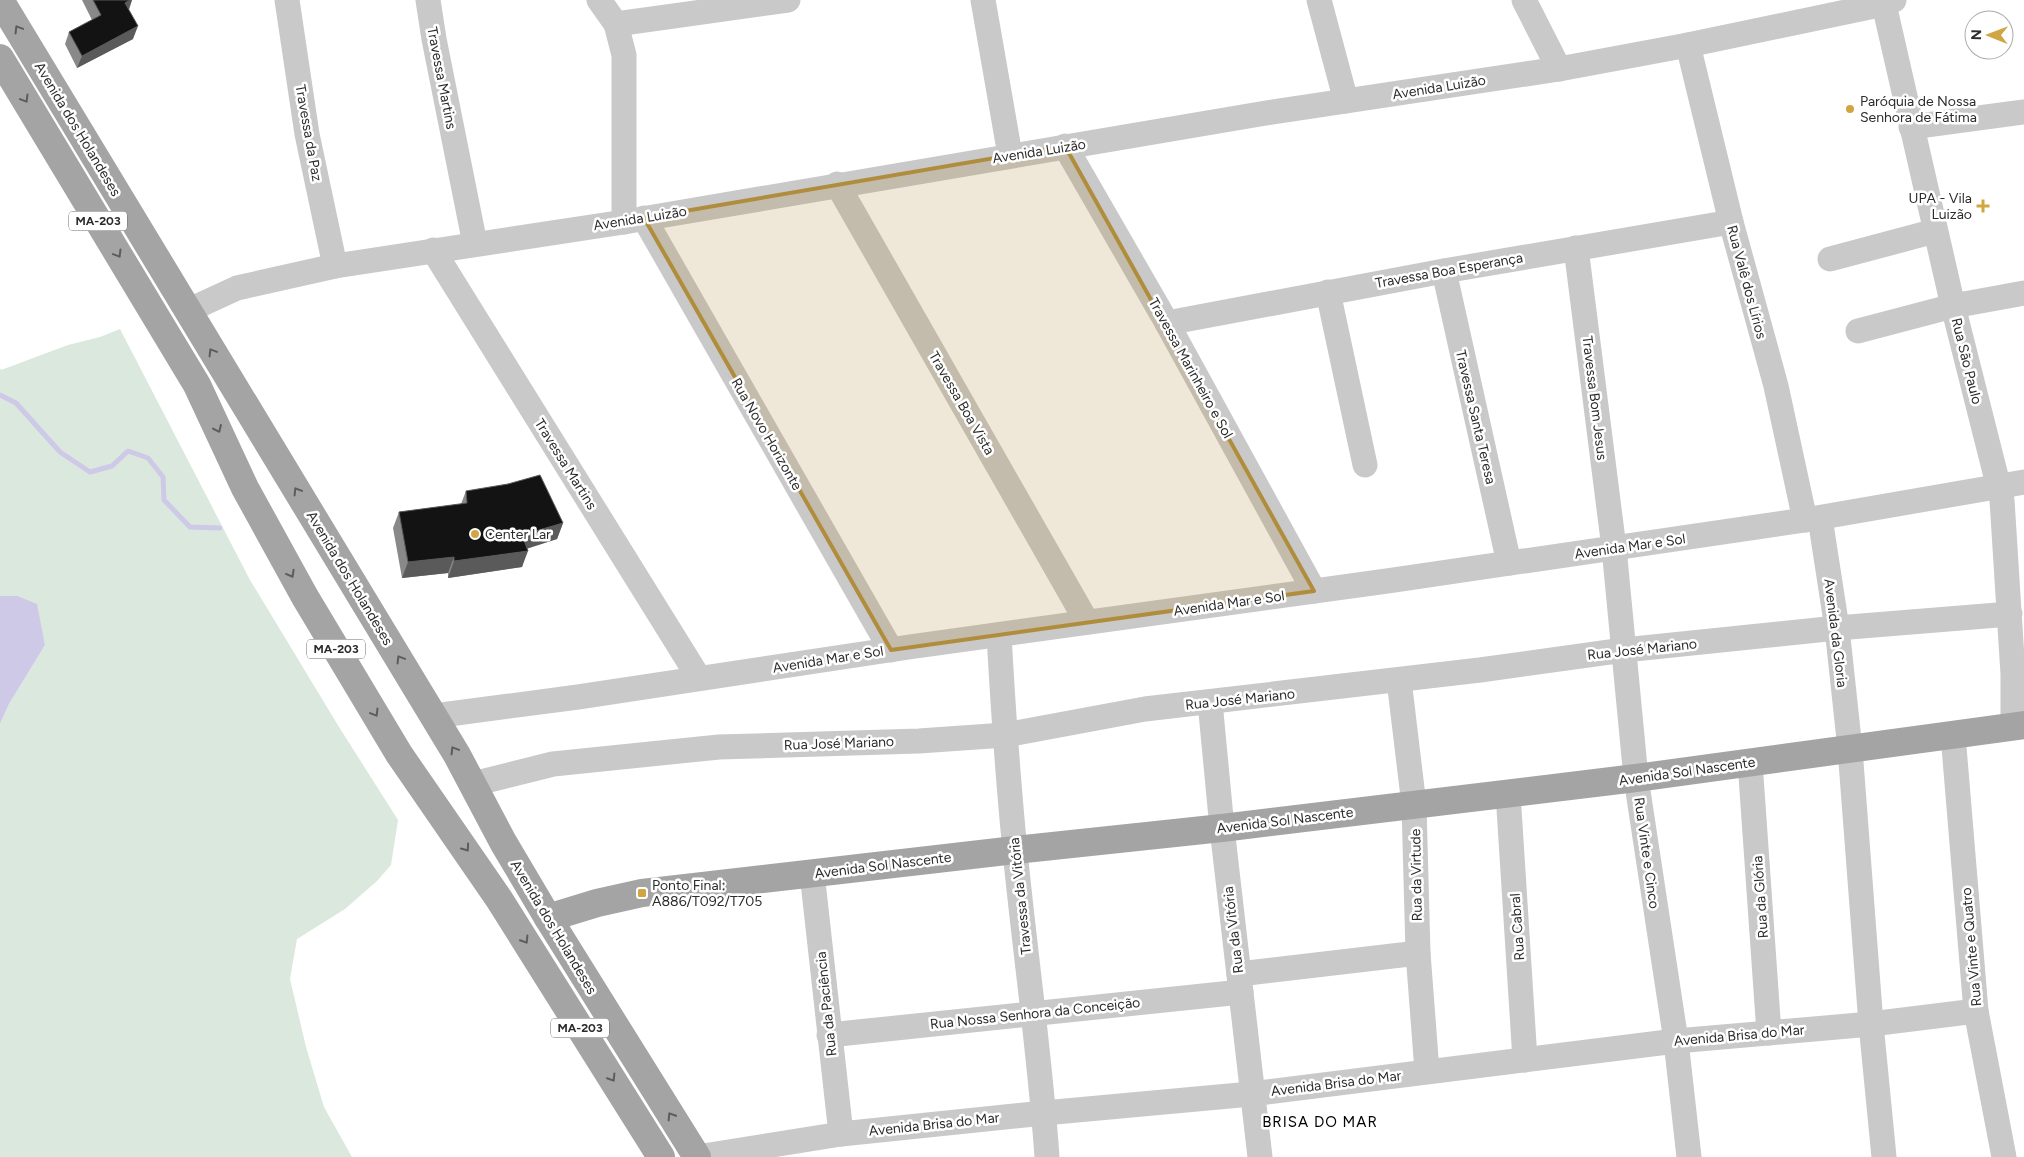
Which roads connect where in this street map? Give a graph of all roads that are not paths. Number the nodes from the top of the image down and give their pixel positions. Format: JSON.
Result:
{"nodes":[{"id":1,"x":0,"y":0,"type":"edge"},
{"id":2,"x":287,"y":0,"type":"edge"},
{"id":3,"x":428,"y":0,"type":"edge"},
{"id":4,"x":599,"y":0,"type":"edge"},
{"id":5,"x":788,"y":0,"type":"edge"},
{"id":6,"x":983,"y":0,"type":"edge"},
{"id":7,"x":1319,"y":0,"type":"edge"},
{"id":8,"x":1524,"y":0,"type":"edge"},
{"id":9,"x":1887,"y":1,"type":"edge"},
{"id":10,"x":616,"y":24,"type":"junction"},
{"id":11,"x":1688,"y":45,"type":"junction"},
{"id":12,"x":0,"y":58,"type":"edge"},
{"id":13,"x":1559,"y":69,"type":"junction"},
{"id":14,"x":1346,"y":101,"type":"junction"},
{"id":15,"x":2024,"y":112,"type":"edge"},
{"id":16,"x":1911,"y":127,"type":"junction"},
{"id":17,"x":1065,"y":146,"type":"junction"},
{"id":18,"x":1010,"y":155,"type":"junction"},
{"id":19,"x":837,"y":184,"type":"junction"},
{"id":20,"x":634,"y":220,"type":"junction"},
{"id":21,"x":1731,"y":222,"type":"junction"},
{"id":22,"x":1935,"y":231,"type":"junction"},
{"id":23,"x":474,"y":244,"type":"junction"},
{"id":24,"x":1576,"y":248,"type":"junction"},
{"id":25,"x":433,"y":250,"type":"junction"},
{"id":26,"x":1830,"y":259,"type":"dead end"},
{"id":27,"x":335,"y":266,"type":"junction"},
{"id":28,"x":1444,"y":271,"type":"junction"},
{"id":29,"x":1328,"y":292,"type":"junction"},
{"id":30,"x":2024,"y":293,"type":"edge"},
{"id":31,"x":1953,"y":306,"type":"junction"},
{"id":32,"x":187,"y":311,"type":"junction"},
{"id":33,"x":1167,"y":323,"type":"junction"},
{"id":34,"x":1858,"y":331,"type":"dead end"},
{"id":35,"x":1365,"y":465,"type":"dead end"},
{"id":36,"x":2024,"y":482,"type":"edge"},
{"id":37,"x":1999,"y":487,"type":"junction"},
{"id":38,"x":1813,"y":519,"type":"junction"},
{"id":39,"x":1614,"y":548,"type":"junction"},
{"id":40,"x":1509,"y":563,"type":"junction"},
{"id":41,"x":1314,"y":591,"type":"junction"},
{"id":42,"x":2014,"y":610,"type":"edge"},
{"id":43,"x":1087,"y":622,"type":"junction"},
{"id":44,"x":1837,"y":628,"type":"junction"},
{"id":45,"x":999,"y":635,"type":"junction"},
{"id":46,"x":891,"y":650,"type":"junction"},
{"id":47,"x":1624,"y":650,"type":"junction"},
{"id":48,"x":699,"y":678,"type":"junction"},
{"id":49,"x":1400,"y":680,"type":"junction"},
{"id":50,"x":1210,"y":702,"type":"junction"},
{"id":51,"x":434,"y":716,"type":"junction"},
{"id":52,"x":2018,"y":726,"type":"edge"},
{"id":53,"x":1005,"y":735,"type":"junction"},
{"id":54,"x":1954,"y":735,"type":"junction"},
{"id":55,"x":1850,"y":749,"type":"junction"},
{"id":56,"x":1750,"y":762,"type":"junction"},
{"id":57,"x":1636,"y":778,"type":"junction"},
{"id":58,"x":473,"y":784,"type":"junction"},
{"id":59,"x":1508,"y":793,"type":"junction"},
{"id":60,"x":1414,"y":805,"type":"junction"},
{"id":61,"x":1222,"y":828,"type":"junction"},
{"id":62,"x":1015,"y":850,"type":"junction"},
{"id":63,"x":812,"y":873,"type":"junction"},
{"id":64,"x":548,"y":918,"type":"junction"},
{"id":65,"x":1418,"y":953,"type":"junction"},
{"id":66,"x":1240,"y":983,"type":"junction"},
{"id":67,"x":1976,"y":1011,"type":"junction"},
{"id":68,"x":1032,"y":1013,"type":"junction"},
{"id":69,"x":1871,"y":1024,"type":"junction"},
{"id":70,"x":1769,"y":1032,"type":"junction"},
{"id":71,"x":829,"y":1036,"type":"junction"},
{"id":72,"x":1676,"y":1041,"type":"junction"},
{"id":73,"x":1525,"y":1060,"type":"junction"},
{"id":74,"x":1427,"y":1071,"type":"junction"},
{"id":75,"x":1251,"y":1094,"type":"junction"},
{"id":76,"x":1044,"y":1113,"type":"junction"},
{"id":77,"x":841,"y":1134,"type":"junction"},
{"id":78,"x":661,"y":1157,"type":"edge"},
{"id":79,"x":697,"y":1157,"type":"edge"},
{"id":80,"x":1047,"y":1157,"type":"edge"},
{"id":81,"x":1260,"y":1157,"type":"edge"},
{"id":82,"x":1689,"y":1157,"type":"edge"},
{"id":83,"x":1884,"y":1157,"type":"edge"},
{"id":84,"x":2004,"y":1157,"type":"edge"}],
"edges":[{"from":32,"to":1,"type":"main road","name":"Avenida dos Holandeses","number":"MA-203","one_way":true},
{"from":2,"to":27,"type":"street","name":"Travessa da Paz"},
{"from":3,"to":23,"type":"street","name":"Travessa Martins"},
{"from":4,"to":10,"type":"street","name":"Rua Novo Horizonte"},
{"from":5,"to":10,"type":"street"},
{"from":6,"to":18,"type":"street"},
{"from":7,"to":14,"type":"street"},
{"from":8,"to":13,"type":"street"},
{"from":9,"to":11,"type":"street","name":"Avenida Luizão"},
{"from":9,"to":16,"type":"street","name":"Rua São Paulo"},
{"from":10,"to":20,"type":"street","name":"Rua Novo Horizonte"},
{"from":11,"to":13,"type":"street","name":"Avenida Luizão"},
{"from":11,"to":21,"type":"street","name":"Rua Valê dos Lírios"},
{"from":12,"to":78,"type":"main road","number":"MA-203","one_way":true},
{"from":13,"to":14,"type":"street","name":"Avenida Luizão"},
{"from":14,"to":17,"type":"street","name":"Avenida Luizão"},
{"from":15,"to":16,"type":"street"},
{"from":16,"to":22,"type":"street","name":"Rua São Paulo"},
{"from":17,"to":18,"type":"street","name":"Avenida Luizão"},
{"from":17,"to":33,"type":"street","name":"Travessa Marinheiro e Sol"},
{"from":18,"to":19,"type":"street","name":"Avenida Luizão"},
{"from":19,"to":20,"type":"street","name":"Avenida Luizão"},
{"from":19,"to":43,"type":"street","name":"Travessa Boa Vista"},
{"from":20,"to":23,"type":"street","name":"Avenida Luizão"},
{"from":20,"to":46,"type":"street","name":"Rua Novo Horizonte"},
{"from":21,"to":24,"type":"street","name":"Travessa Boa Esperança"},
{"from":21,"to":38,"type":"street","name":"Rua Valê dos Lírios"},
{"from":22,"to":26,"type":"street"},
{"from":22,"to":31,"type":"street","name":"Rua São Paulo"},
{"from":23,"to":25,"type":"street","name":"Avenida Luizão"},
{"from":24,"to":28,"type":"street","name":"Travessa Boa Esperança"},
{"from":24,"to":39,"type":"street","name":"Travessa Bom Jesus"},
{"from":25,"to":27,"type":"street","name":"Avenida Luizão"},
{"from":25,"to":48,"type":"street","name":"Travessa Martins"},
{"from":27,"to":32,"type":"street","name":"Avenida Luizão"},
{"from":28,"to":29,"type":"street","name":"Travessa Boa Esperança"},
{"from":28,"to":40,"type":"street","name":"Travessa Santa Teresa"},
{"from":29,"to":33,"type":"street","name":"Travessa Boa Esperança"},
{"from":29,"to":35,"type":"street"},
{"from":30,"to":31,"type":"street"},
{"from":31,"to":34,"type":"street"},
{"from":31,"to":37,"type":"street","name":"Rua São Paulo"},
{"from":51,"to":32,"type":"main road","name":"Avenida dos Holandeses","number":"MA-203","one_way":true},
{"from":33,"to":41,"type":"street","name":"Travessa Marinheiro e Sol"},
{"from":36,"to":37,"type":"street","name":"Avenida Mar e Sol"},
{"from":37,"to":38,"type":"street","name":"Avenida Mar e Sol"},
{"from":37,"to":42,"type":"street","name":"Rua São Paulo"},
{"from":38,"to":39,"type":"street","name":"Avenida Mar e Sol"},
{"from":38,"to":44,"type":"street","name":"Avenida da Gloria"},
{"from":39,"to":40,"type":"street","name":"Avenida Mar e Sol"},
{"from":39,"to":47,"type":"street","name":"Rua Vinte e Cinco"},
{"from":40,"to":41,"type":"street","name":"Avenida Mar e Sol"},
{"from":41,"to":43,"type":"street","name":"Avenida Mar e Sol"},
{"from":42,"to":44,"type":"street","name":"Rua José Mariano"},
{"from":42,"to":52,"type":"street","name":"Rua São Paulo"},
{"from":43,"to":45,"type":"street","name":"Avenida Mar e Sol"},
{"from":44,"to":47,"type":"street","name":"Rua José Mariano"},
{"from":44,"to":55,"type":"street","name":"Avenida da Gloria"},
{"from":45,"to":46,"type":"street","name":"Avenida Mar e Sol"},
{"from":45,"to":53,"type":"street","name":"Travessa da Vitória"},
{"from":46,"to":48,"type":"street","name":"Avenida Mar e Sol"},
{"from":47,"to":49,"type":"street","name":"Rua José Mariano"},
{"from":47,"to":57,"type":"street","name":"Rua Vinte e Cinco"},
{"from":48,"to":51,"type":"street","name":"Avenida Mar e Sol"},
{"from":49,"to":50,"type":"street","name":"Rua José Mariano"},
{"from":49,"to":60,"type":"street","name":"Rua da Virtude"},
{"from":50,"to":53,"type":"street","name":"Rua José Mariano"},
{"from":50,"to":61,"type":"street","name":"Rua da Vitória"},
{"from":58,"to":51,"type":"main road","name":"Avenida dos Holandeses","number":"MA-203","one_way":true},
{"from":52,"to":54,"type":"main road","name":"Avenida Sol Nascente"},
{"from":53,"to":58,"type":"street","name":"Rua José Mariano"},
{"from":53,"to":62,"type":"street","name":"Travessa da Vitória"},
{"from":54,"to":55,"type":"main road","name":"Avenida Sol Nascente"},
{"from":54,"to":67,"type":"street","name":"Rua Vinte e Quatro"},
{"from":55,"to":56,"type":"main road","name":"Avenida Sol Nascente"},
{"from":55,"to":69,"type":"street"},
{"from":56,"to":57,"type":"main road","name":"Avenida Sol Nascente"},
{"from":56,"to":70,"type":"street","name":"Rua da Glória"},
{"from":57,"to":59,"type":"main road","name":"Avenida Sol Nascente"},
{"from":57,"to":72,"type":"street","name":"Rua Vinte e Cinco"},
{"from":58,"to":64,"type":"main road","name":"Avenida dos Holandeses","number":"MA-203"},
{"from":59,"to":60,"type":"main road","name":"Avenida Sol Nascente"},
{"from":59,"to":73,"type":"street","name":"Rua Cabral"},
{"from":60,"to":61,"type":"main road","name":"Avenida Sol Nascente"},
{"from":60,"to":65,"type":"street","name":"Rua da Virtude"},
{"from":61,"to":62,"type":"main road","name":"Avenida Sol Nascente"},
{"from":61,"to":66,"type":"street","name":"Rua da Vitória"},
{"from":62,"to":63,"type":"main road","name":"Avenida Sol Nascente"},
{"from":62,"to":68,"type":"street","name":"Travessa da Vitória"},
{"from":63,"to":64,"type":"main road","name":"Avenida Sol Nascente"},
{"from":63,"to":71,"type":"street","name":"Rua da Paciência"},
{"from":79,"to":64,"type":"main road","name":"Avenida dos Holandeses","number":"MA-203","one_way":true},
{"from":65,"to":66,"type":"street","name":"Rua Nossa Senhora da Conceição"},
{"from":65,"to":74,"type":"street","name":"Rua da Virtude"},
{"from":66,"to":68,"type":"street","name":"Rua Nossa Senhora da Conceição"},
{"from":66,"to":75,"type":"street","name":"Rua da Vitória"},
{"from":67,"to":69,"type":"street","name":"Avenida Brisa do Mar"},
{"from":67,"to":84,"type":"street","name":"Rua Vinte e Quatro"},
{"from":68,"to":71,"type":"street","name":"Rua Nossa Senhora da Conceição"},
{"from":68,"to":76,"type":"street","name":"Travessa da Vitória"},
{"from":69,"to":70,"type":"street","name":"Avenida Brisa do Mar"},
{"from":69,"to":83,"type":"street"},
{"from":70,"to":72,"type":"street","name":"Avenida Brisa do Mar"},
{"from":71,"to":77,"type":"street","name":"Rua da Paciência"},
{"from":72,"to":73,"type":"street","name":"Avenida Brisa do Mar"},
{"from":72,"to":82,"type":"street","name":"Rua Vinte e Cinco"},
{"from":73,"to":74,"type":"street","name":"Avenida Brisa do Mar"},
{"from":74,"to":75,"type":"street","name":"Avenida Brisa do Mar"},
{"from":75,"to":76,"type":"street","name":"Avenida Brisa do Mar"},
{"from":75,"to":81,"type":"street","name":"Rua da Vitória"},
{"from":76,"to":77,"type":"street","name":"Avenida Brisa do Mar"},
{"from":76,"to":80,"type":"street","name":"Travessa da Vitória"},
{"from":77,"to":79,"type":"street","name":"Avenida Brisa do Mar"}]}
